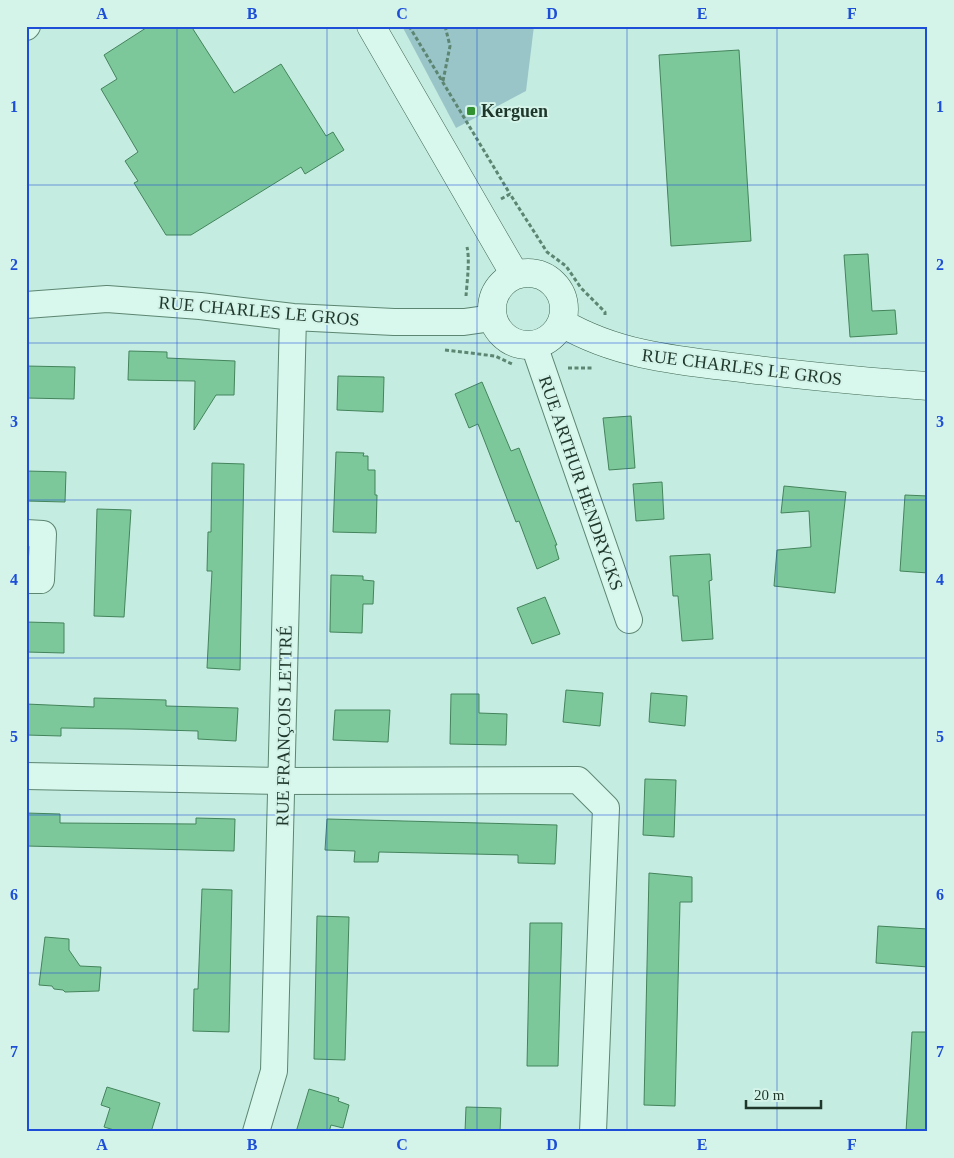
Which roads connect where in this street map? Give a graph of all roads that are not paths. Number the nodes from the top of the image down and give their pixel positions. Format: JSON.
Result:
{"nodes":[{"id":1,"x":371,"y":26,"type":"edge"},
{"id":2,"x":515,"y":274,"type":"junction"},
{"id":3,"x":26,"y":305,"type":"edge"},
{"id":4,"x":293,"y":317,"type":"junction"},
{"id":5,"x":492,"y":318,"type":"junction"},
{"id":6,"x":562,"y":323,"type":"junction"},
{"id":7,"x":534,"y":345,"type":"junction"},
{"id":8,"x":928,"y":386,"type":"edge"},
{"id":9,"x":26,"y":533,"type":"edge"},
{"id":10,"x":26,"y":580,"type":"edge"},
{"id":11,"x":629,"y":620,"type":"dead end"},
{"id":12,"x":26,"y":776,"type":"edge"},
{"id":13,"x":283,"y":781,"type":"junction"},
{"id":14,"x":256,"y":1132,"type":"edge"},
{"id":15,"x":593,"y":1132,"type":"edge"}],
"edges":[{"from":1,"to":2,"type":"street"},
{"from":2,"to":5,"type":"street"},
{"from":2,"to":6,"type":"street"},
{"from":3,"to":4,"type":"street","name":"RUE CHARLES LE GROS"},
{"from":4,"to":5,"type":"street","name":"RUE CHARLES LE GROS"},
{"from":4,"to":13,"type":"street","name":"RUE FRANÇOIS LETTRÉ"},
{"from":5,"to":7,"type":"street"},
{"from":6,"to":7,"type":"street"},
{"from":6,"to":8,"type":"street","name":"RUE CHARLES LE GROS"},
{"from":7,"to":11,"type":"street","name":"RUE ARTHUR HENDRYCKS"},
{"from":9,"to":10,"type":"street"},
{"from":12,"to":13,"type":"street"},
{"from":13,"to":14,"type":"street","name":"RUE FRANÇOIS LETTRÉ"},
{"from":13,"to":15,"type":"street"}]}
